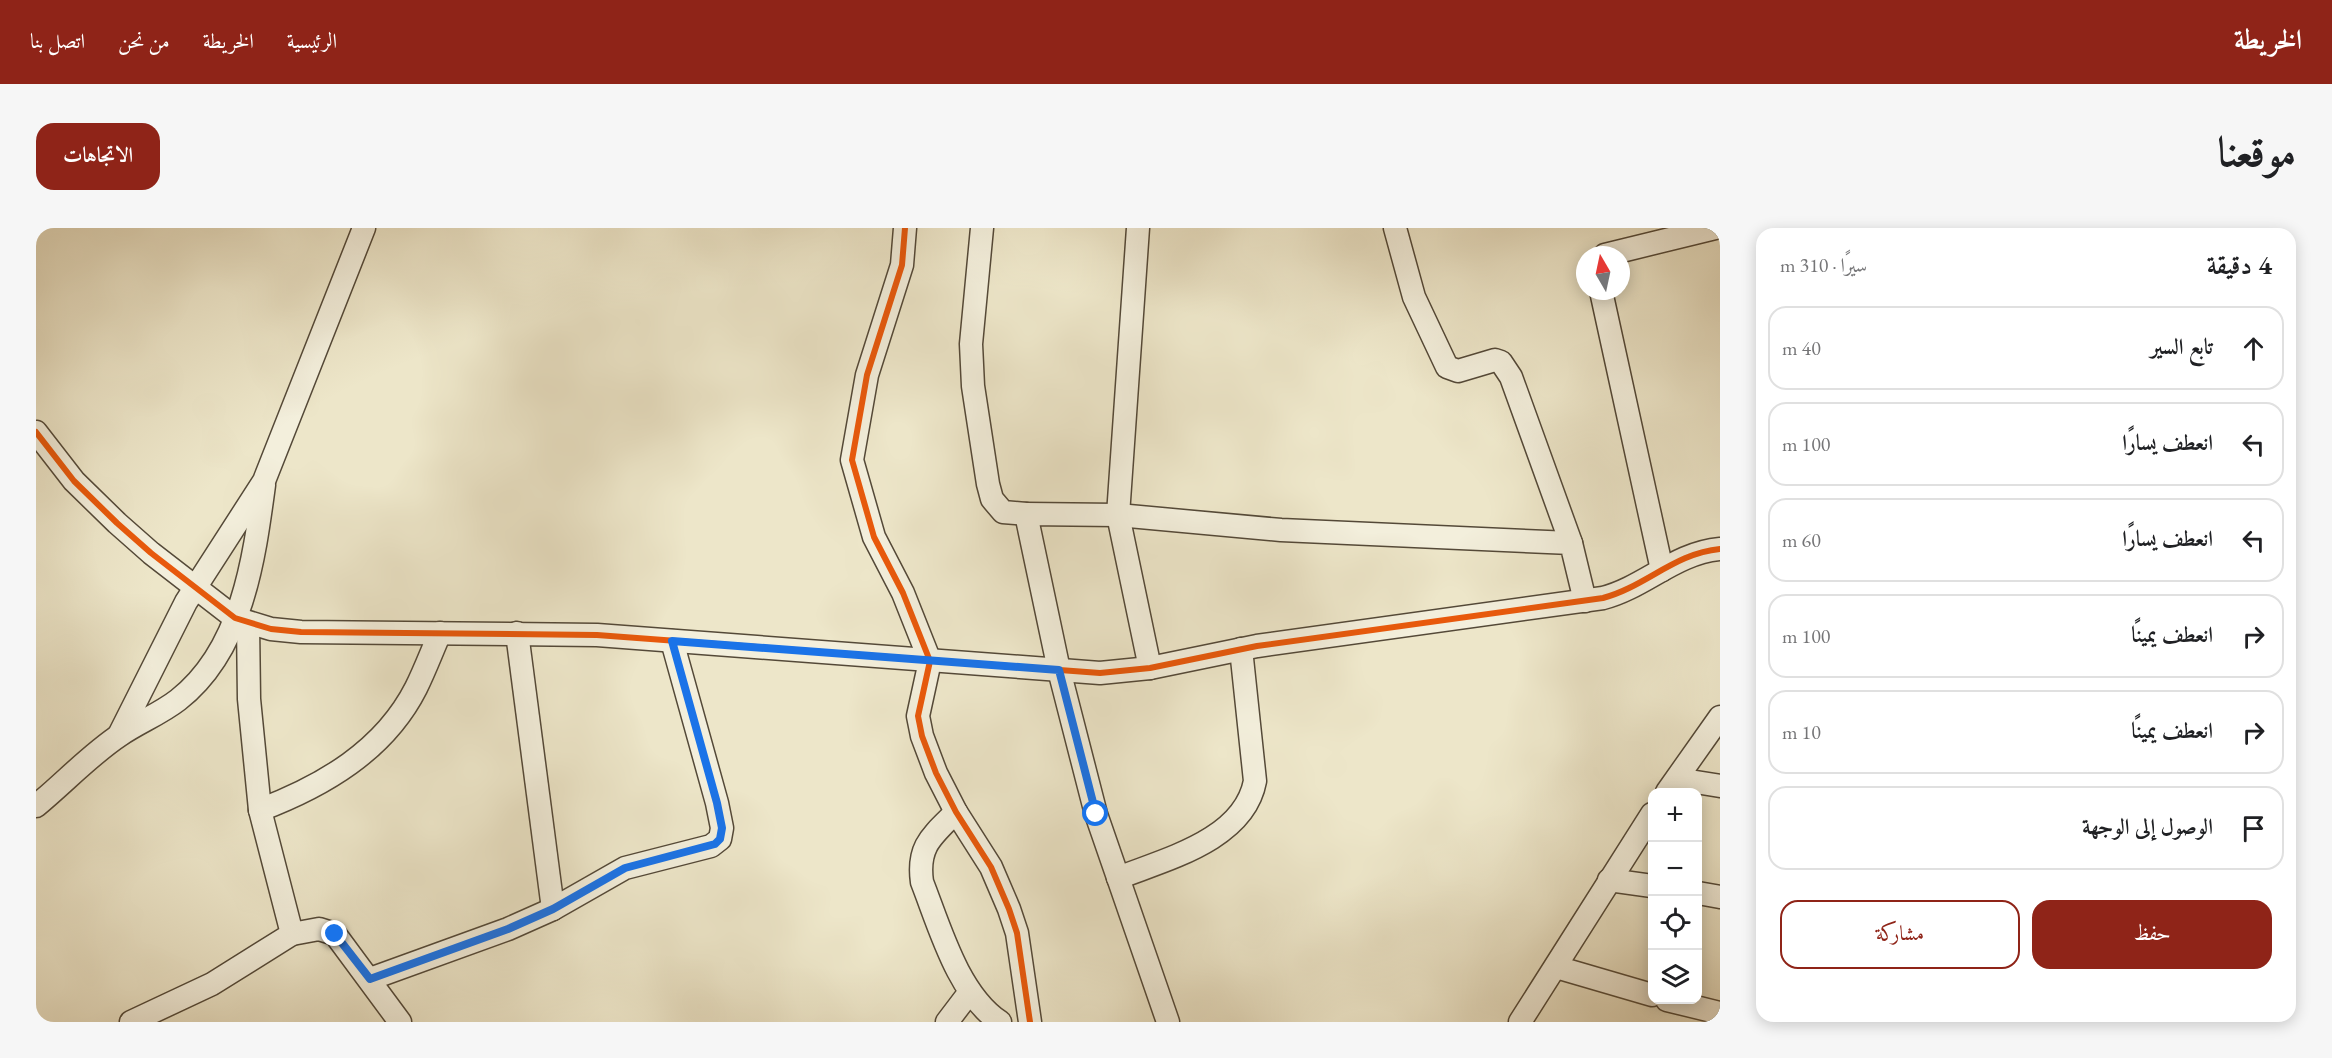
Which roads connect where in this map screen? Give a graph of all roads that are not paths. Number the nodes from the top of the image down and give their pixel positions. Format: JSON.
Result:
{"nodes":[{"id":1,"x":364,"y":228,"type":"edge"},
{"id":2,"x":905,"y":228,"type":"edge"},
{"id":3,"x":982,"y":228,"type":"edge"},
{"id":4,"x":1138,"y":228,"type":"edge"},
{"id":5,"x":1395,"y":228,"type":"edge"},
{"id":6,"x":1715,"y":228,"type":"edge"},
{"id":7,"x":1630,"y":249,"type":"edge"},
{"id":8,"x":1603,"y":300,"type":"edge"},
{"id":9,"x":36,"y":432,"type":"edge"},
{"id":10,"x":264,"y":481,"type":"junction"},
{"id":11,"x":1026,"y":514,"type":"junction"},
{"id":12,"x":1118,"y":516,"type":"junction"},
{"id":13,"x":1571,"y":543,"type":"junction"},
{"id":14,"x":1720,"y":549,"type":"edge"},
{"id":15,"x":1662,"y":570,"type":"junction"},
{"id":16,"x":195,"y":588,"type":"junction"},
{"id":17,"x":1585,"y":601,"type":"junction"},
{"id":18,"x":241,"y":621,"type":"junction"},
{"id":19,"x":440,"y":633,"type":"junction"},
{"id":20,"x":517,"y":633,"type":"junction"},
{"id":21,"x":672,"y":641,"type":"junction"},
{"id":22,"x":1241,"y":650,"type":"junction"},
{"id":23,"x":930,"y":661,"type":"junction"},
{"id":24,"x":1150,"y":668,"type":"junction"},
{"id":25,"x":1059,"y":670,"type":"junction"},
{"id":26,"x":1720,"y":717,"type":"edge"},
{"id":27,"x":119,"y":735,"type":"junction"},
{"id":28,"x":1672,"y":786,"type":"edge"},
{"id":29,"x":1720,"y":786,"type":"edge"},
{"id":30,"x":36,"y":806,"type":"edge"},
{"id":31,"x":260,"y":810,"type":"junction"},
{"id":32,"x":956,"y":812,"type":"junction"},
{"id":33,"x":1648,"y":822,"type":"edge"},
{"id":34,"x":1118,"y":878,"type":"junction"},
{"id":35,"x":1609,"y":880,"type":"junction"},
{"id":36,"x":1648,"y":885,"type":"edge"},
{"id":37,"x":1702,"y":894,"type":"edge"},
{"id":38,"x":1720,"y":897,"type":"edge"},
{"id":39,"x":553,"y":909,"type":"junction"},
{"id":40,"x":292,"y":934,"type":"junction"},
{"id":41,"x":1556,"y":967,"type":"junction"},
{"id":42,"x":370,"y":979,"type":"junction"},
{"id":43,"x":969,"y":993,"type":"junction"},
{"id":44,"x":1648,"y":994,"type":"edge"},
{"id":45,"x":1686,"y":1004,"type":"edge"},
{"id":46,"x":1720,"y":1013,"type":"edge"},
{"id":47,"x":132,"y":1022,"type":"edge"},
{"id":48,"x":400,"y":1022,"type":"edge"},
{"id":49,"x":947,"y":1022,"type":"edge"},
{"id":50,"x":1000,"y":1022,"type":"edge"},
{"id":51,"x":1030,"y":1022,"type":"edge"},
{"id":52,"x":1168,"y":1022,"type":"edge"},
{"id":53,"x":1520,"y":1022,"type":"edge"}],
"edges":[{"from":1,"to":10,"type":"street"},
{"from":2,"to":23,"type":"street"},
{"from":3,"to":11,"type":"street"},
{"from":4,"to":12,"type":"street"},
{"from":5,"to":13,"type":"street"},
{"from":6,"to":7,"type":"street"},
{"from":8,"to":15,"type":"street"},
{"from":9,"to":16,"type":"street"},
{"from":10,"to":16,"type":"street"},
{"from":10,"to":18,"type":"street"},
{"from":11,"to":12,"type":"street"},
{"from":11,"to":25,"type":"street"},
{"from":12,"to":13,"type":"street"},
{"from":12,"to":24,"type":"street"},
{"from":13,"to":17,"type":"street"},
{"from":14,"to":15,"type":"street"},
{"from":15,"to":17,"type":"street"},
{"from":16,"to":18,"type":"street"},
{"from":16,"to":27,"type":"street"},
{"from":17,"to":22,"type":"street"},
{"from":18,"to":19,"type":"street"},
{"from":18,"to":27,"type":"street"},
{"from":18,"to":31,"type":"street"},
{"from":19,"to":20,"type":"street"},
{"from":19,"to":31,"type":"street"},
{"from":20,"to":21,"type":"street"},
{"from":20,"to":39,"type":"street"},
{"from":21,"to":23,"type":"street"},
{"from":21,"to":39,"type":"street"},
{"from":22,"to":24,"type":"street"},
{"from":22,"to":34,"type":"street"},
{"from":23,"to":25,"type":"street"},
{"from":23,"to":32,"type":"street"},
{"from":24,"to":25,"type":"street"},
{"from":25,"to":34,"type":"street"},
{"from":26,"to":28,"type":"street"},
{"from":27,"to":30,"type":"street"},
{"from":28,"to":29,"type":"street"},
{"from":31,"to":40,"type":"street"},
{"from":32,"to":43,"type":"street"},
{"from":32,"to":51,"type":"street"},
{"from":33,"to":35,"type":"street"},
{"from":34,"to":52,"type":"street"},
{"from":35,"to":36,"type":"street"},
{"from":35,"to":41,"type":"street"},
{"from":37,"to":38,"type":"street"},
{"from":39,"to":42,"type":"street"},
{"from":40,"to":42,"type":"street"},
{"from":40,"to":47,"type":"street"},
{"from":41,"to":44,"type":"street"},
{"from":41,"to":53,"type":"street"},
{"from":42,"to":48,"type":"street"},
{"from":43,"to":49,"type":"street"},
{"from":43,"to":50,"type":"street"},
{"from":45,"to":46,"type":"street"}]}
